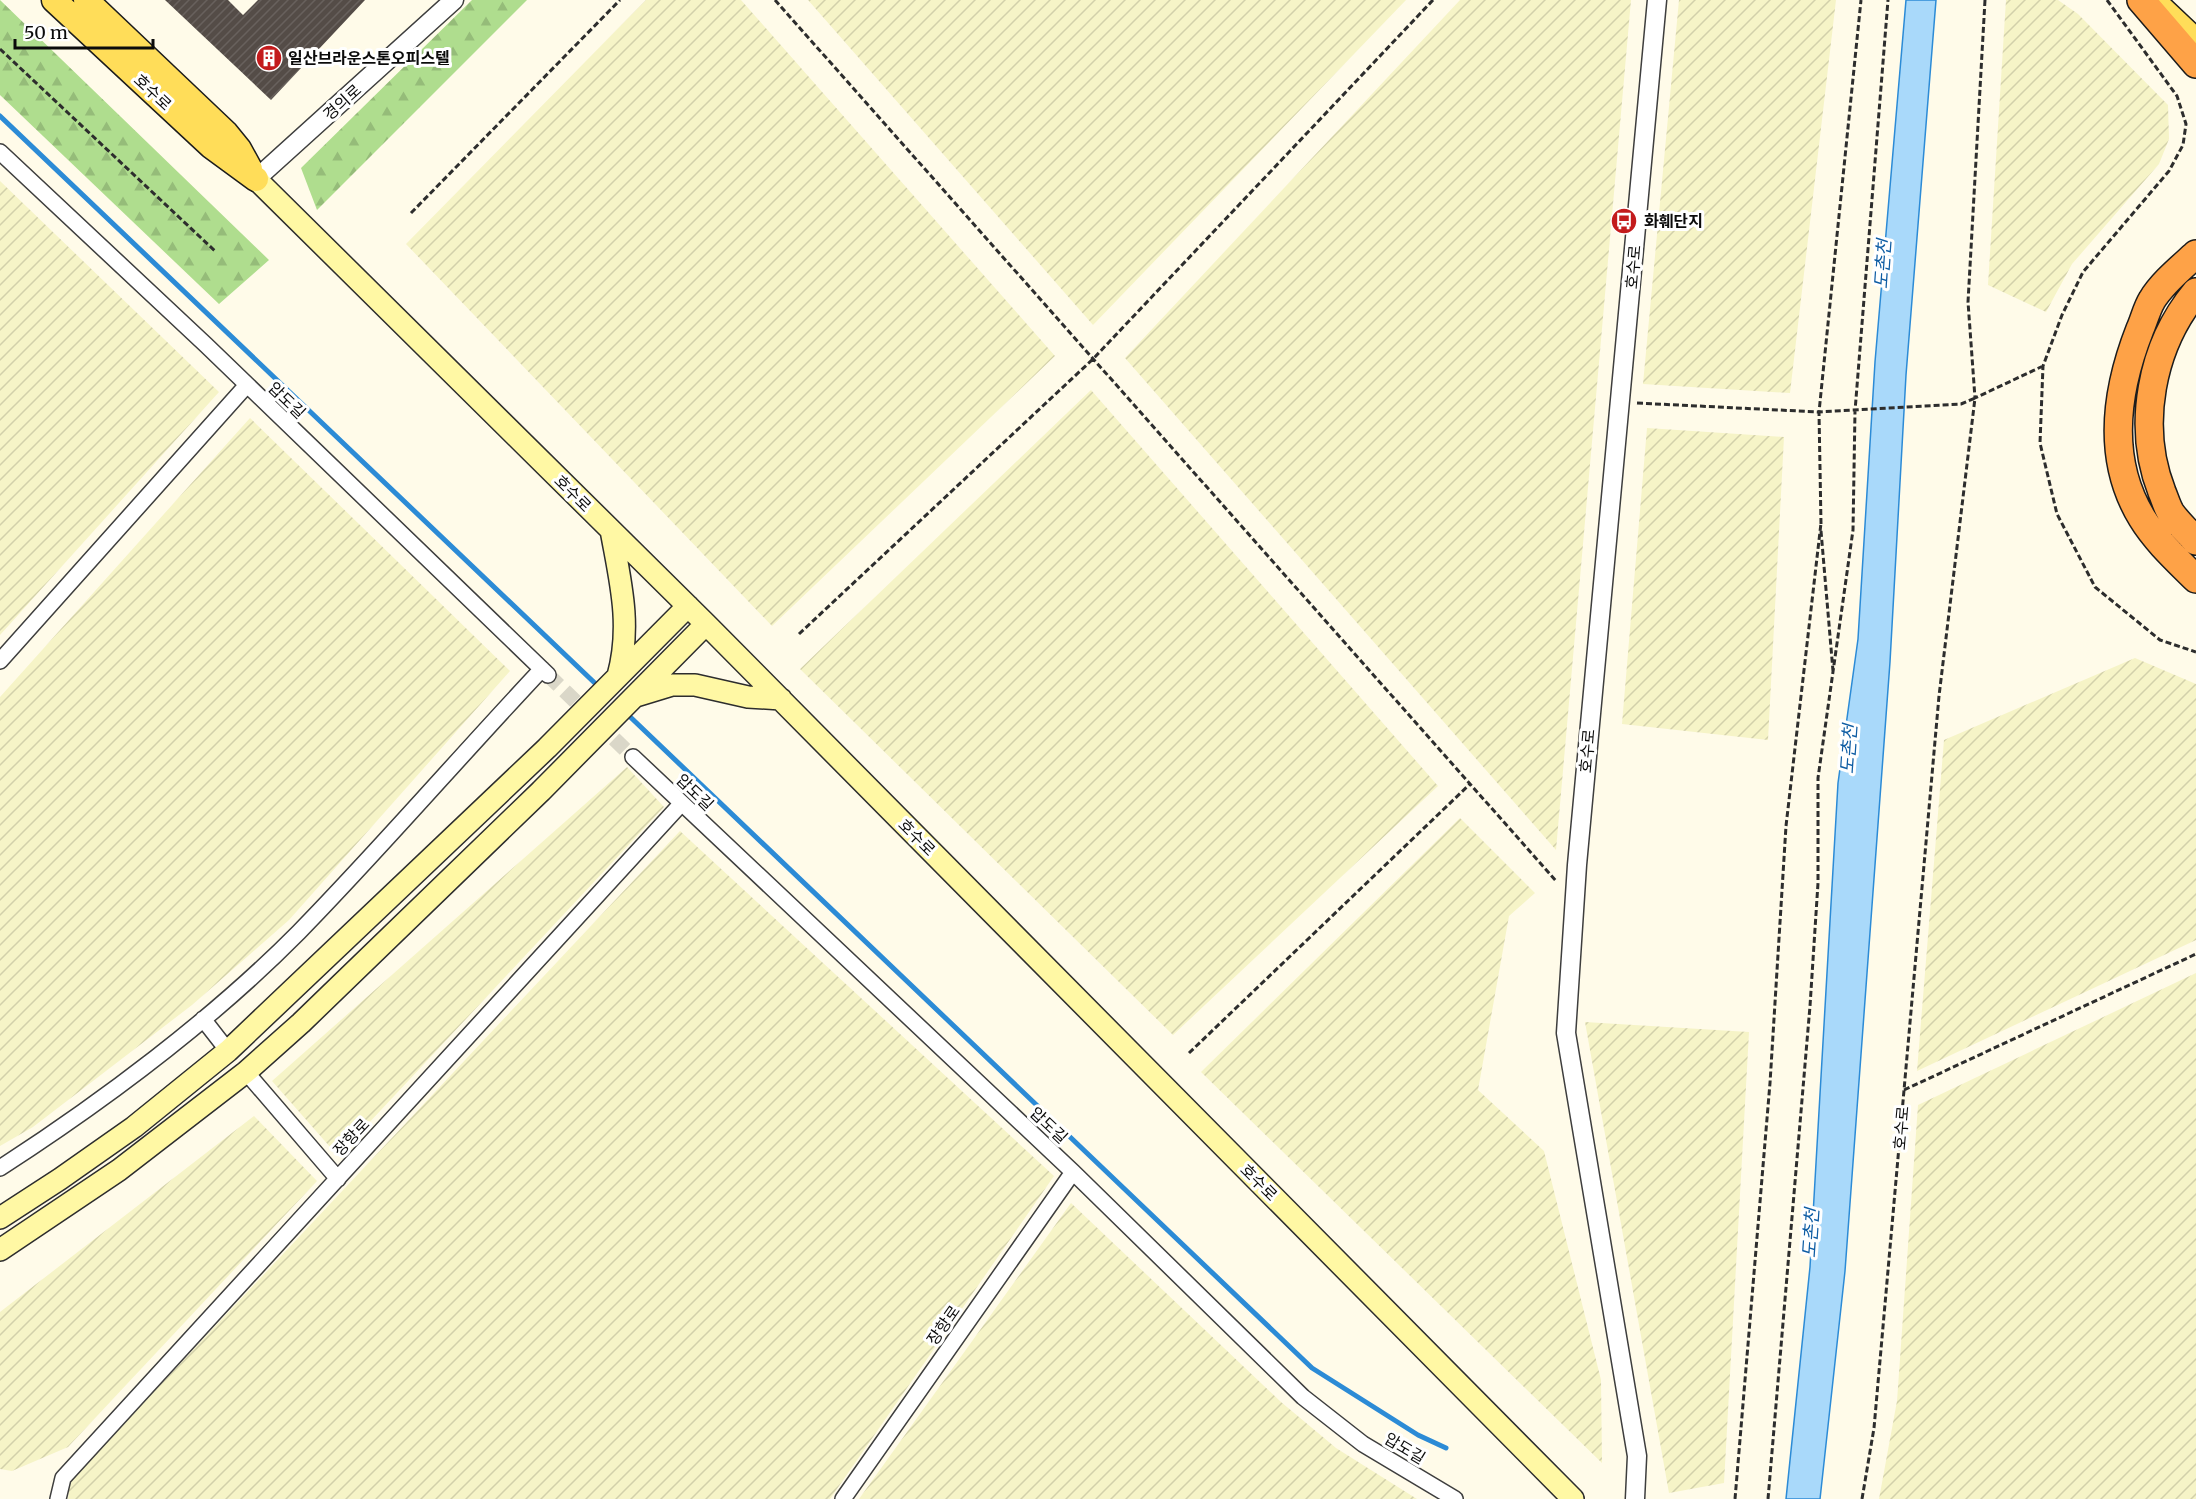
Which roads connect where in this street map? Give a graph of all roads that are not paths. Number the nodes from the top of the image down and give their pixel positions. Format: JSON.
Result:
{"nodes":[{"id":1,"x":54,"y":0,"type":"edge"},
{"id":2,"x":86,"y":0,"type":"edge"},
{"id":3,"x":454,"y":0,"type":"edge"},
{"id":4,"x":1657,"y":0,"type":"edge"},
{"id":5,"x":2141,"y":0,"type":"edge"},
{"id":6,"x":2153,"y":0,"type":"edge"},
{"id":7,"x":2196,"y":41,"type":"edge"},
{"id":8,"x":2196,"y":64,"type":"edge"},
{"id":9,"x":0,"y":152,"type":"edge"},
{"id":10,"x":256,"y":179,"type":"junction"},
{"id":11,"x":2196,"y":254,"type":"edge"},
{"id":12,"x":2196,"y":292,"type":"edge"},
{"id":13,"x":246,"y":386,"type":"junction"},
{"id":14,"x":611,"y":530,"type":"junction"},
{"id":15,"x":2196,"y":541,"type":"edge"},
{"id":16,"x":2196,"y":579,"type":"edge"},
{"id":17,"x":688,"y":606,"type":"junction"},
{"id":18,"x":706,"y":624,"type":"junction"},
{"id":19,"x":0,"y":661,"type":"edge"},
{"id":20,"x":614,"y":680,"type":"junction"},
{"id":21,"x":632,"y":699,"type":"junction"},
{"id":22,"x":781,"y":699,"type":"junction"},
{"id":23,"x":633,"y":757,"type":"tunnel mouth"},
{"id":24,"x":681,"y":804,"type":"junction"},
{"id":25,"x":203,"y":1019,"type":"junction"},
{"id":26,"x":228,"y":1051,"type":"junction"},
{"id":27,"x":246,"y":1071,"type":"junction"},
{"id":28,"x":0,"y":1168,"type":"edge"},
{"id":29,"x":1073,"y":1172,"type":"junction"},
{"id":30,"x":338,"y":1179,"type":"junction"},
{"id":31,"x":0,"y":1218,"type":"edge"},
{"id":32,"x":0,"y":1250,"type":"edge"},
{"id":33,"x":58,"y":1499,"type":"edge"},
{"id":34,"x":843,"y":1499,"type":"edge"},
{"id":35,"x":1455,"y":1499,"type":"edge"},
{"id":36,"x":1573,"y":1499,"type":"edge"},
{"id":37,"x":1635,"y":1499,"type":"edge"}],
"edges":[{"from":1,"to":10,"type":"main road","name":"호수로"},
{"from":2,"to":10,"type":"main road","name":"호수로"},
{"from":3,"to":10,"type":"street","name":"경의로"},
{"from":4,"to":37,"type":"street","name":"호수로"},
{"from":5,"to":8,"type":"highway"},
{"from":6,"to":7,"type":"main road"},
{"from":9,"to":13,"type":"street","name":"압도길"},
{"from":10,"to":14,"type":"main road","name":"호수로"},
{"from":11,"to":16,"type":"highway"},
{"from":12,"to":15,"type":"highway"},
{"from":13,"to":19,"type":"street"},
{"from":13,"to":25,"type":"street","name":"압도길"},
{"from":14,"to":17,"type":"main road","name":"호수로"},
{"from":14,"to":20,"type":"main road"},
{"from":17,"to":18,"type":"main road","name":"호수로"},
{"from":17,"to":20,"type":"main road"},
{"from":18,"to":21,"type":"main road"},
{"from":18,"to":22,"type":"main road","name":"호수로"},
{"from":20,"to":26,"type":"main road"},
{"from":21,"to":22,"type":"main road"},
{"from":21,"to":27,"type":"main road"},
{"from":22,"to":36,"type":"main road","name":"호수로"},
{"from":23,"to":24,"type":"street","name":"압도길"},
{"from":24,"to":29,"type":"street","name":"압도길"},
{"from":24,"to":30,"type":"street","name":"장항로"},
{"from":25,"to":26,"type":"street"},
{"from":25,"to":28,"type":"street"},
{"from":26,"to":31,"type":"main road"},
{"from":27,"to":30,"type":"street"},
{"from":27,"to":32,"type":"main road"},
{"from":29,"to":34,"type":"street","name":"장항로"},
{"from":29,"to":35,"type":"street","name":"압도길"},
{"from":30,"to":33,"type":"street","name":"장항로"}]}
